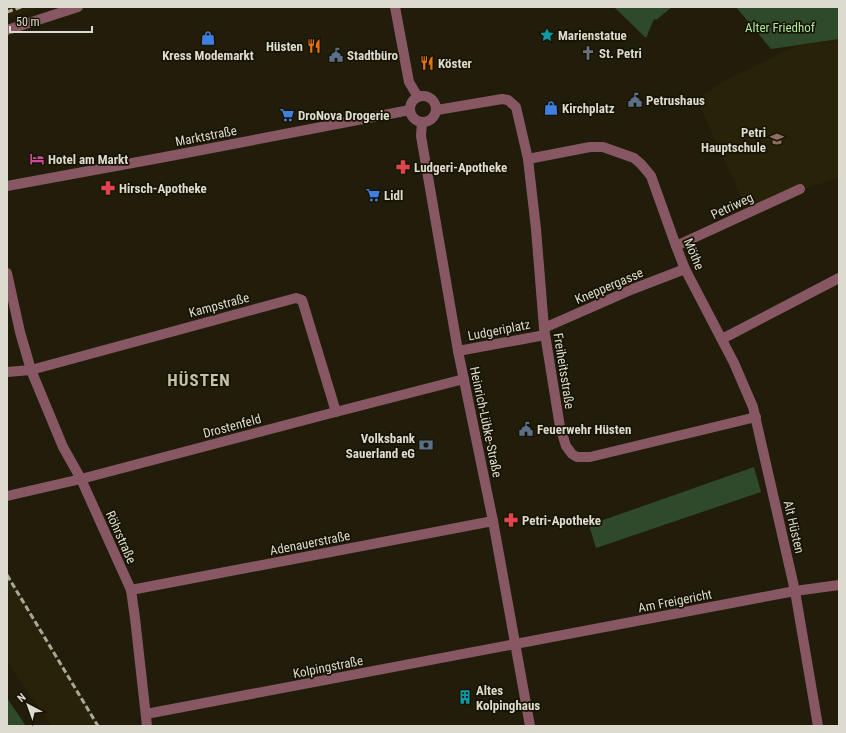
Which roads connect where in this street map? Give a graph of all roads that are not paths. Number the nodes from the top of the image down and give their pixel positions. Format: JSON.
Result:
{"nodes":[{"id":1,"x":78,"y":7,"type":"edge"},
{"id":2,"x":395,"y":7,"type":"edge"},
{"id":3,"x":7,"y":30,"type":"edge"},
{"id":4,"x":418,"y":97,"type":"junction"},
{"id":5,"x":410,"y":110,"type":"junction"},
{"id":6,"x":437,"y":110,"type":"junction"},
{"id":7,"x":422,"y":122,"type":"junction"},
{"id":8,"x":528,"y":159,"type":"junction"},
{"id":9,"x":7,"y":186,"type":"edge"},
{"id":10,"x":800,"y":189,"type":"dead end"},
{"id":11,"x":676,"y":246,"type":"junction"},
{"id":12,"x":685,"y":269,"type":"junction"},
{"id":13,"x":7,"y":273,"type":"edge"},
{"id":14,"x":839,"y":278,"type":"edge"},
{"id":15,"x":545,"y":331,"type":"junction"},
{"id":16,"x":722,"y":339,"type":"junction"},
{"id":17,"x":458,"y":351,"type":"junction"},
{"id":18,"x":31,"y":370,"type":"junction"},
{"id":19,"x":7,"y":372,"type":"edge"},
{"id":20,"x":464,"y":380,"type":"junction"},
{"id":21,"x":336,"y":412,"type":"junction"},
{"id":22,"x":756,"y":417,"type":"junction"},
{"id":23,"x":82,"y":479,"type":"junction"},
{"id":24,"x":7,"y":496,"type":"edge"},
{"id":25,"x":494,"y":521,"type":"junction"},
{"id":26,"x":839,"y":585,"type":"edge"},
{"id":27,"x":131,"y":590,"type":"junction"},
{"id":28,"x":795,"y":591,"type":"junction"},
{"id":29,"x":516,"y":644,"type":"junction"},
{"id":30,"x":146,"y":714,"type":"junction"},
{"id":31,"x":147,"y":726,"type":"edge"},
{"id":32,"x":530,"y":726,"type":"edge"},
{"id":33,"x":818,"y":726,"type":"edge"}],
"edges":[{"from":1,"to":3,"type":"street"},
{"from":2,"to":4,"type":"street"},
{"from":4,"to":5,"type":"street"},
{"from":4,"to":6,"type":"street"},
{"from":5,"to":7,"type":"street"},
{"from":5,"to":9,"type":"street","name":"Marktstraße"},
{"from":6,"to":7,"type":"street"},
{"from":6,"to":8,"type":"street","name":"Freiheitsstraße"},
{"from":7,"to":17,"type":"street","name":"Heinrich-Lübke-Straße"},
{"from":8,"to":11,"type":"street","name":"Möthe"},
{"from":8,"to":15,"type":"street","name":"Freiheitsstraße"},
{"from":10,"to":11,"type":"street","name":"Petriweg"},
{"from":11,"to":12,"type":"street","name":"Möthe"},
{"from":12,"to":15,"type":"street","name":"Kneppergasse"},
{"from":12,"to":16,"type":"street","name":"Möthe"},
{"from":13,"to":18,"type":"street","name":"Röhrstraße"},
{"from":14,"to":16,"type":"street"},
{"from":15,"to":17,"type":"street","name":"Ludgeriplatz"},
{"from":15,"to":22,"type":"street","name":"Freiheitsstraße"},
{"from":16,"to":22,"type":"street","name":"Alt Hüsten"},
{"from":17,"to":20,"type":"street","name":"Heinrich-Lübke-Straße"},
{"from":18,"to":19,"type":"street"},
{"from":18,"to":21,"type":"street","name":"Kampstraße"},
{"from":18,"to":23,"type":"street","name":"Röhrstraße"},
{"from":20,"to":21,"type":"street","name":"Drostenfeld"},
{"from":20,"to":25,"type":"street","name":"Heinrich-Lübke-Straße"},
{"from":21,"to":23,"type":"street","name":"Drostenfeld"},
{"from":22,"to":28,"type":"street","name":"Alt Hüsten"},
{"from":23,"to":24,"type":"street","name":"Drostenfeld"},
{"from":23,"to":27,"type":"street","name":"Röhrstraße"},
{"from":25,"to":27,"type":"street","name":"Adenauerstraße"},
{"from":25,"to":29,"type":"street","name":"Heinrich-Lübke-Straße"},
{"from":26,"to":28,"type":"street","name":"Am Freigericht"},
{"from":27,"to":30,"type":"street","name":"Röhrstraße"},
{"from":28,"to":29,"type":"street","name":"Am Freigericht"},
{"from":28,"to":33,"type":"street","name":"Alt Hüsten"},
{"from":29,"to":30,"type":"street","name":"Kolpingstraße"},
{"from":29,"to":32,"type":"street","name":"Heinrich-Lübke-Straße"},
{"from":30,"to":31,"type":"street","name":"Röhrstraße"}]}
